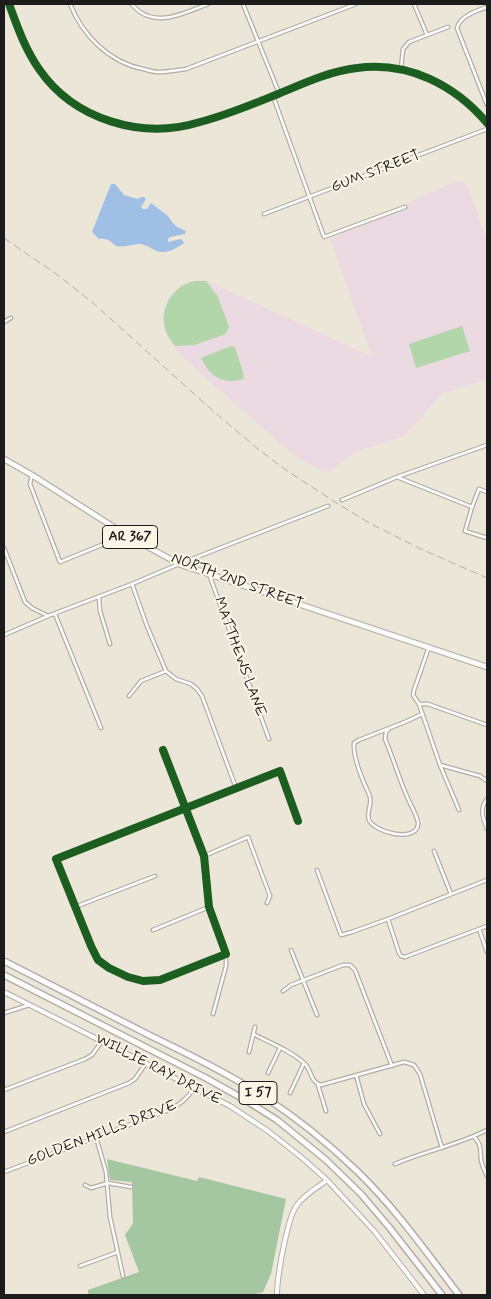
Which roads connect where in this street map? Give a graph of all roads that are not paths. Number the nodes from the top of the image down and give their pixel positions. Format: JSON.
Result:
{"nodes":[{"id":1,"x":9,"y":4,"type":"edge"},
{"id":2,"x":70,"y":4,"type":"edge"},
{"id":3,"x":131,"y":4,"type":"edge"},
{"id":4,"x":208,"y":4,"type":"edge"},
{"id":5,"x":244,"y":4,"type":"edge"},
{"id":6,"x":356,"y":4,"type":"edge"},
{"id":7,"x":414,"y":4,"type":"edge"},
{"id":8,"x":487,"y":7,"type":"edge"},
{"id":9,"x":448,"y":27,"type":"dead end"},
{"id":10,"x":427,"y":35,"type":"junction"},
{"id":11,"x":259,"y":42,"type":"junction"},
{"id":12,"x":402,"y":69,"type":"junction"},
{"id":13,"x":279,"y":93,"type":"junction"},
{"id":14,"x":273,"y":96,"type":"junction"},
{"id":15,"x":487,"y":105,"type":"edge"},
{"id":16,"x":487,"y":122,"type":"edge"},
{"id":17,"x":487,"y":129,"type":"edge"},
{"id":18,"x":310,"y":197,"type":"junction"},
{"id":19,"x":405,"y":207,"type":"dead end"},
{"id":20,"x":264,"y":214,"type":"dead end"},
{"id":21,"x":11,"y":318,"type":"dead end"},
{"id":22,"x":4,"y":322,"type":"edge"},
{"id":23,"x":487,"y":445,"type":"edge"},
{"id":24,"x":4,"y":459,"type":"edge"},
{"id":25,"x":32,"y":475,"type":"junction"},
{"id":26,"x":397,"y":478,"type":"junction"},
{"id":27,"x":487,"y":492,"type":"edge"},
{"id":28,"x":342,"y":500,"type":"dead end"},
{"id":29,"x":328,"y":506,"type":"dead end"},
{"id":30,"x":472,"y":507,"type":"junction"},
{"id":31,"x":122,"y":533,"type":"junction"},
{"id":32,"x":487,"y":538,"type":"edge"},
{"id":33,"x":4,"y":548,"type":"edge"},
{"id":34,"x":179,"y":564,"type":"junction"},
{"id":35,"x":209,"y":574,"type":"junction"},
{"id":36,"x":132,"y":584,"type":"junction"},
{"id":37,"x":99,"y":597,"type":"junction"},
{"id":38,"x":56,"y":614,"type":"junction"},
{"id":39,"x":48,"y":616,"type":"junction"},
{"id":40,"x":4,"y":635,"type":"edge"},
{"id":41,"x":110,"y":644,"type":"dead end"},
{"id":42,"x":429,"y":647,"type":"junction"},
{"id":43,"x":487,"y":667,"type":"edge"},
{"id":44,"x":166,"y":671,"type":"junction"},
{"id":45,"x":129,"y":696,"type":"dead end"},
{"id":46,"x":419,"y":704,"type":"junction"},
{"id":47,"x":422,"y":714,"type":"junction"},
{"id":48,"x":487,"y":724,"type":"edge"},
{"id":49,"x":101,"y":728,"type":"dead end"},
{"id":50,"x":388,"y":728,"type":"junction"},
{"id":51,"x":375,"y":733,"type":"junction"},
{"id":52,"x":269,"y":739,"type":"dead end"},
{"id":53,"x":385,"y":739,"type":"junction"},
{"id":54,"x":163,"y":750,"type":"dead end"},
{"id":55,"x":440,"y":765,"type":"junction"},
{"id":56,"x":487,"y":782,"type":"edge"},
{"id":57,"x":236,"y":788,"type":"junction"},
{"id":58,"x":487,"y":799,"type":"edge"},
{"id":59,"x":186,"y":808,"type":"junction"},
{"id":60,"x":458,"y":810,"type":"dead end"},
{"id":61,"x":298,"y":821,"type":"dead end"},
{"id":62,"x":487,"y":829,"type":"edge"},
{"id":63,"x":434,"y":851,"type":"dead end"},
{"id":64,"x":204,"y":856,"type":"junction"},
{"id":65,"x":317,"y":870,"type":"dead end"},
{"id":66,"x":155,"y":876,"type":"dead end"},
{"id":67,"x":487,"y":880,"type":"edge"},
{"id":68,"x":451,"y":894,"type":"junction"},
{"id":69,"x":267,"y":903,"type":"dead end"},
{"id":70,"x":75,"y":907,"type":"junction"},
{"id":71,"x":210,"y":907,"type":"junction"},
{"id":72,"x":388,"y":920,"type":"junction"},
{"id":73,"x":487,"y":926,"type":"edge"},
{"id":74,"x":479,"y":928,"type":"junction"},
{"id":75,"x":153,"y":930,"type":"dead end"},
{"id":76,"x":291,"y":950,"type":"dead end"},
{"id":77,"x":487,"y":952,"type":"edge"},
{"id":78,"x":226,"y":954,"type":"junction"},
{"id":79,"x":4,"y":961,"type":"edge"},
{"id":80,"x":4,"y":975,"type":"edge"},
{"id":81,"x":303,"y":981,"type":"junction"},
{"id":82,"x":283,"y":991,"type":"dead end"},
{"id":83,"x":4,"y":992,"type":"edge"},
{"id":84,"x":29,"y":1005,"type":"junction"},
{"id":85,"x":4,"y":1013,"type":"edge"},
{"id":86,"x":213,"y":1014,"type":"dead end"},
{"id":87,"x":317,"y":1015,"type":"dead end"},
{"id":88,"x":255,"y":1027,"type":"dead end"},
{"id":89,"x":253,"y":1034,"type":"junction"},
{"id":90,"x":102,"y":1041,"type":"junction"},
{"id":91,"x":280,"y":1048,"type":"junction"},
{"id":92,"x":248,"y":1052,"type":"dead end"},
{"id":93,"x":146,"y":1063,"type":"junction"},
{"id":94,"x":304,"y":1063,"type":"junction"},
{"id":95,"x":392,"y":1066,"type":"junction"},
{"id":96,"x":268,"y":1073,"type":"dead end"},
{"id":97,"x":356,"y":1075,"type":"junction"},
{"id":98,"x":318,"y":1085,"type":"junction"},
{"id":99,"x":194,"y":1088,"type":"junction"},
{"id":100,"x":4,"y":1090,"type":"edge"},
{"id":101,"x":290,"y":1093,"type":"dead end"},
{"id":102,"x":326,"y":1111,"type":"dead end"},
{"id":103,"x":487,"y":1130,"type":"edge"},
{"id":104,"x":4,"y":1132,"type":"edge"},
{"id":105,"x":380,"y":1134,"type":"dead end"},
{"id":106,"x":96,"y":1137,"type":"junction"},
{"id":107,"x":474,"y":1137,"type":"junction"},
{"id":108,"x":442,"y":1148,"type":"junction"},
{"id":109,"x":395,"y":1164,"type":"dead end"},
{"id":110,"x":4,"y":1172,"type":"edge"},
{"id":111,"x":487,"y":1176,"type":"edge"},
{"id":112,"x":327,"y":1180,"type":"junction"},
{"id":113,"x":108,"y":1183,"type":"junction"},
{"id":114,"x":85,"y":1185,"type":"dead end"},
{"id":115,"x":131,"y":1187,"type":"dead end"},
{"id":116,"x":118,"y":1252,"type":"junction"},
{"id":117,"x":80,"y":1266,"type":"dead end"},
{"id":118,"x":123,"y":1276,"type":"dead end"},
{"id":119,"x":277,"y":1295,"type":"edge"},
{"id":120,"x":424,"y":1295,"type":"edge"},
{"id":121,"x":442,"y":1295,"type":"edge"},
{"id":122,"x":459,"y":1295,"type":"edge"}],
"edges":[{"from":1,"to":14,"type":"street"},
{"from":2,"to":11,"type":"street"},
{"from":3,"to":4,"type":"street"},
{"from":5,"to":11,"type":"street"},
{"from":6,"to":11,"type":"street"},
{"from":7,"to":10,"type":"street"},
{"from":8,"to":15,"type":"street"},
{"from":9,"to":10,"type":"street"},
{"from":10,"to":12,"type":"street"},
{"from":11,"to":13,"type":"street"},
{"from":12,"to":13,"type":"street"},
{"from":12,"to":16,"type":"street"},
{"from":13,"to":14,"type":"street"},
{"from":14,"to":18,"type":"street"},
{"from":17,"to":18,"type":"street","name":"GUM STREET"},
{"from":18,"to":19,"type":"street"},
{"from":18,"to":20,"type":"street","name":"GUM STREET"},
{"from":21,"to":22,"type":"street"},
{"from":23,"to":26,"type":"street"},
{"from":24,"to":25,"type":"main road","name":"NORTH 2ND STREET","number":"AR 367"},
{"from":25,"to":31,"type":"main road","name":"NORTH 2ND STREET","number":"AR 367"},
{"from":25,"to":31,"type":"street"},
{"from":26,"to":28,"type":"street"},
{"from":26,"to":30,"type":"street"},
{"from":27,"to":30,"type":"street"},
{"from":29,"to":34,"type":"street"},
{"from":30,"to":32,"type":"street"},
{"from":31,"to":34,"type":"main road","name":"NORTH 2ND STREET","number":"AR 367"},
{"from":33,"to":39,"type":"street"},
{"from":34,"to":35,"type":"main road","name":"NORTH 2ND STREET","number":"AR 367"},
{"from":34,"to":36,"type":"street"},
{"from":35,"to":42,"type":"main road","name":"NORTH 2ND STREET","number":"AR 367"},
{"from":35,"to":52,"type":"street","name":"MATTHEWS LANE"},
{"from":36,"to":37,"type":"street"},
{"from":36,"to":44,"type":"street"},
{"from":37,"to":38,"type":"street"},
{"from":37,"to":41,"type":"street"},
{"from":38,"to":39,"type":"street"},
{"from":38,"to":49,"type":"street"},
{"from":39,"to":40,"type":"street"},
{"from":42,"to":43,"type":"main road","name":"NORTH 2ND STREET","number":"AR 367"},
{"from":42,"to":46,"type":"street"},
{"from":44,"to":45,"type":"street"},
{"from":44,"to":57,"type":"street"},
{"from":46,"to":47,"type":"street"},
{"from":46,"to":48,"type":"street"},
{"from":47,"to":50,"type":"street"},
{"from":47,"to":55,"type":"street"},
{"from":50,"to":51,"type":"street"},
{"from":50,"to":53,"type":"street"},
{"from":51,"to":53,"type":"street"},
{"from":51,"to":53,"type":"street"},
{"from":54,"to":59,"type":"street"},
{"from":55,"to":56,"type":"street"},
{"from":55,"to":60,"type":"street"},
{"from":57,"to":59,"type":"street"},
{"from":57,"to":61,"type":"street"},
{"from":58,"to":62,"type":"street"},
{"from":59,"to":64,"type":"street"},
{"from":59,"to":70,"type":"street"},
{"from":63,"to":68,"type":"street"},
{"from":64,"to":69,"type":"street"},
{"from":64,"to":71,"type":"street"},
{"from":65,"to":72,"type":"street"},
{"from":66,"to":70,"type":"street"},
{"from":67,"to":68,"type":"street"},
{"from":68,"to":72,"type":"street"},
{"from":70,"to":78,"type":"street"},
{"from":71,"to":75,"type":"street"},
{"from":71,"to":78,"type":"street"},
{"from":72,"to":74,"type":"street"},
{"from":73,"to":74,"type":"street"},
{"from":74,"to":77,"type":"street"},
{"from":76,"to":81,"type":"street"},
{"from":78,"to":86,"type":"street"},
{"from":79,"to":122,"type":"highway","number":"I 57"},
{"from":80,"to":121,"type":"highway","number":"I 57"},
{"from":81,"to":82,"type":"street"},
{"from":81,"to":87,"type":"street"},
{"from":81,"to":95,"type":"street"},
{"from":83,"to":84,"type":"street","name":"WILLIE RAY DRIVE"},
{"from":84,"to":85,"type":"street"},
{"from":84,"to":90,"type":"street","name":"WILLIE RAY DRIVE"},
{"from":88,"to":89,"type":"street"},
{"from":89,"to":91,"type":"street"},
{"from":89,"to":92,"type":"street"},
{"from":90,"to":93,"type":"street","name":"WILLIE RAY DRIVE"},
{"from":90,"to":100,"type":"street"},
{"from":91,"to":94,"type":"street"},
{"from":91,"to":96,"type":"street"},
{"from":93,"to":99,"type":"street","name":"WILLIE RAY DRIVE"},
{"from":93,"to":104,"type":"street"},
{"from":94,"to":98,"type":"street"},
{"from":94,"to":101,"type":"street"},
{"from":95,"to":97,"type":"street"},
{"from":95,"to":108,"type":"street"},
{"from":97,"to":98,"type":"street"},
{"from":97,"to":105,"type":"street"},
{"from":98,"to":102,"type":"street"},
{"from":99,"to":106,"type":"street","name":"GOLDEN HILLS DRIVE"},
{"from":99,"to":112,"type":"street","name":"WILLIE RAY DRIVE"},
{"from":103,"to":107,"type":"street"},
{"from":106,"to":110,"type":"street","name":"GOLDEN HILLS DRIVE"},
{"from":106,"to":113,"type":"street"},
{"from":107,"to":108,"type":"street"},
{"from":107,"to":111,"type":"street"},
{"from":108,"to":109,"type":"street"},
{"from":112,"to":119,"type":"street"},
{"from":112,"to":120,"type":"street","name":"WILLIE RAY DRIVE"},
{"from":113,"to":114,"type":"street"},
{"from":113,"to":115,"type":"street"},
{"from":113,"to":116,"type":"street"},
{"from":116,"to":117,"type":"street"},
{"from":116,"to":118,"type":"street"}]}
